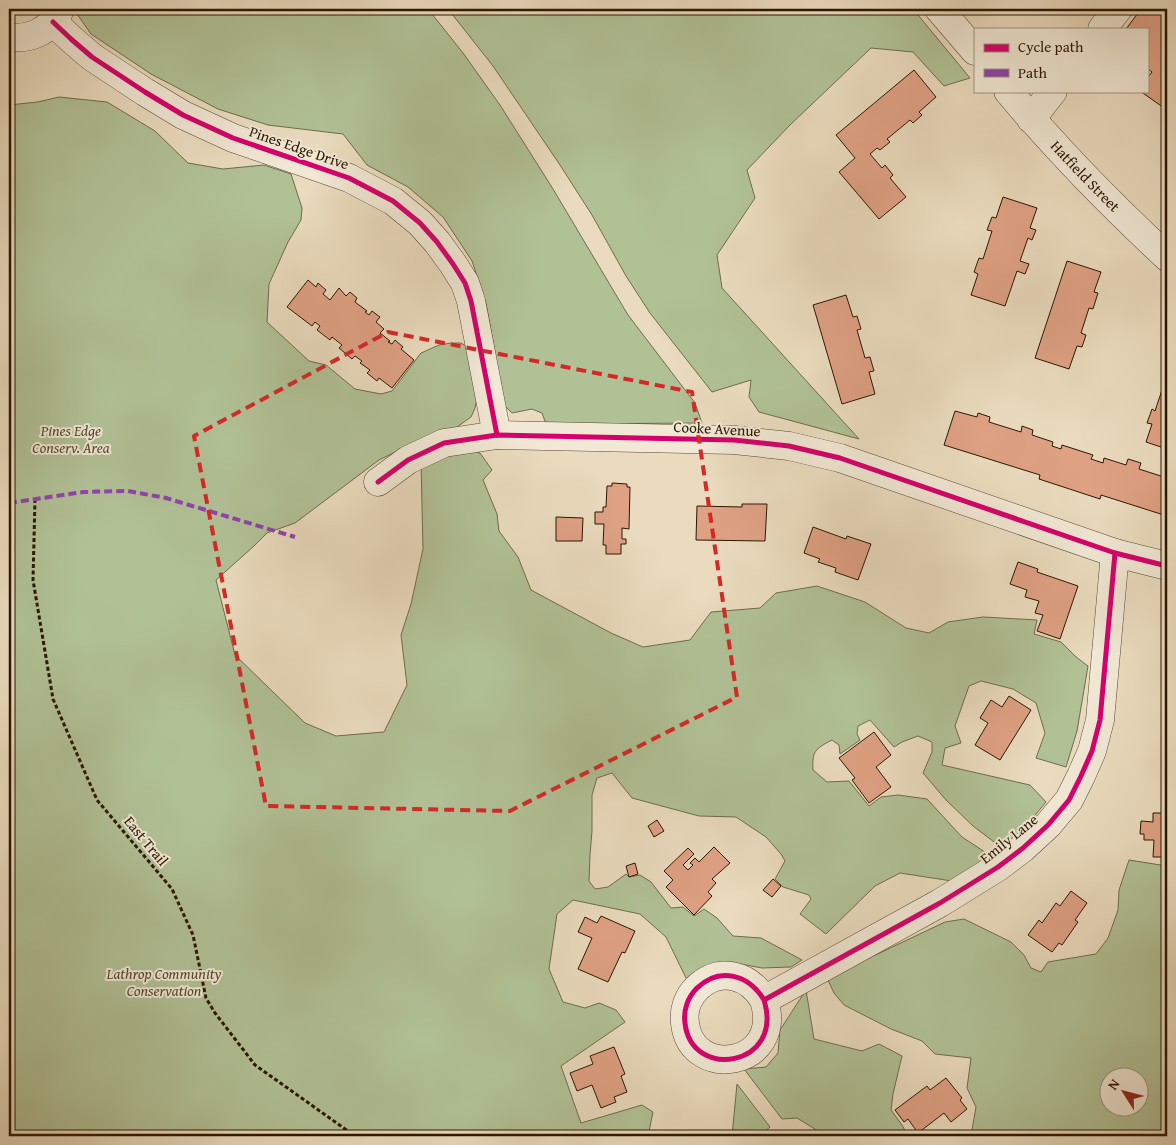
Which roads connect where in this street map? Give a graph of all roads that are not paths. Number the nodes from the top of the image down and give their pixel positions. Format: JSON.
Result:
{"nodes":[{"id":1,"x":940,"y":9,"type":"edge"},
{"id":2,"x":1118,"y":9,"type":"edge"},
{"id":3,"x":56,"y":15,"type":"edge"},
{"id":4,"x":1103,"y":28,"type":"edge"},
{"id":5,"x":9,"y":37,"type":"edge"},
{"id":6,"x":974,"y":50,"type":"edge"},
{"id":7,"x":1009,"y":92,"type":"edge"},
{"id":8,"x":1052,"y":92,"type":"edge"},
{"id":9,"x":1031,"y":119,"type":"junction"},
{"id":10,"x":1167,"y":257,"type":"edge"},
{"id":11,"x":497,"y":435,"type":"junction"},
{"id":12,"x":378,"y":482,"type":"dead end"},
{"id":13,"x":1115,"y":553,"type":"junction"},
{"id":14,"x":1167,"y":566,"type":"edge"},
{"id":15,"x":764,"y":1000,"type":"dead end"}],
"edges":[{"from":1,"to":6,"type":"street"},
{"from":2,"to":4,"type":"street"},
{"from":3,"to":5,"type":"street","name":"Pines Edge Drive"},
{"from":3,"to":11,"type":"street","name":"Pines Edge Drive"},
{"from":7,"to":9,"type":"street","name":"Hatfield Street"},
{"from":8,"to":9,"type":"street"},
{"from":9,"to":10,"type":"street","name":"Hatfield Street"},
{"from":11,"to":12,"type":"street","name":"Cooke Avenue"},
{"from":11,"to":13,"type":"street","name":"Cooke Avenue"},
{"from":13,"to":14,"type":"street","name":"Cooke Avenue"},
{"from":13,"to":15,"type":"street","name":"Emily Lane"}]}
